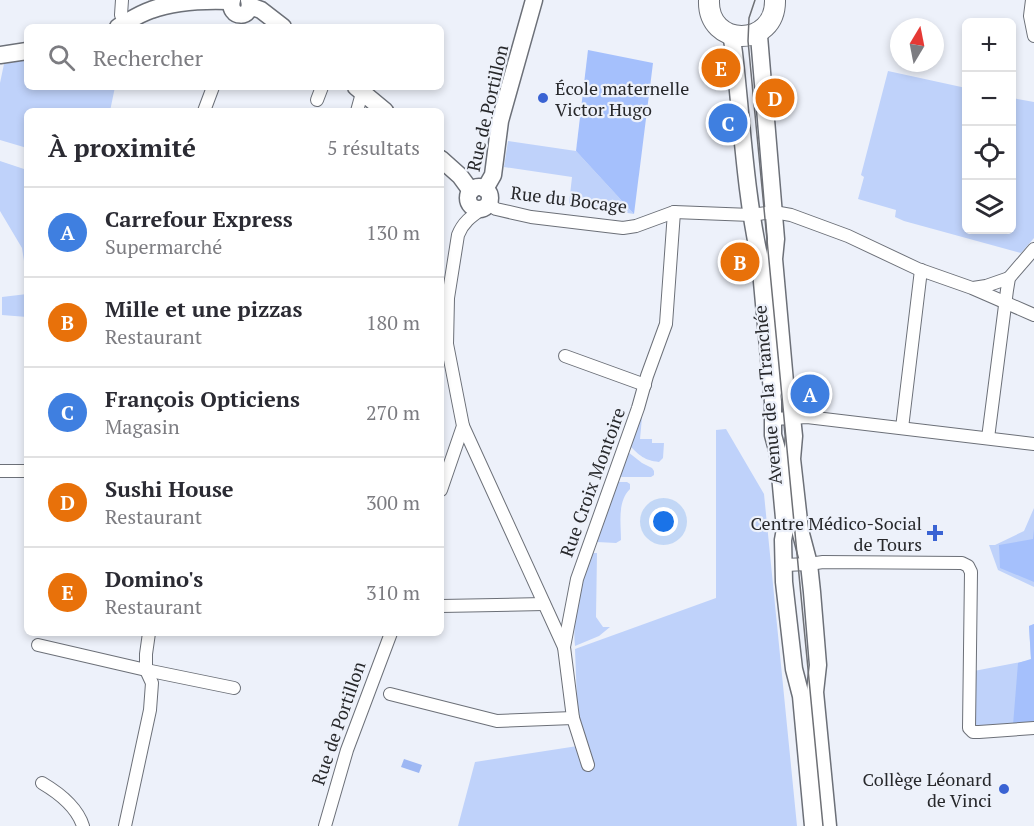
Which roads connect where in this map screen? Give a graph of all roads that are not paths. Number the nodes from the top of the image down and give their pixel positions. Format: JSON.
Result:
{"nodes":[{"id":1,"x":122,"y":0,"type":"edge"},
{"id":2,"x":534,"y":0,"type":"edge"},
{"id":3,"x":709,"y":0,"type":"edge"},
{"id":4,"x":775,"y":0,"type":"edge"},
{"id":5,"x":1032,"y":0,"type":"edge"},
{"id":6,"x":239,"y":8,"type":"edge"},
{"id":7,"x":122,"y":24,"type":"edge"},
{"id":8,"x":124,"y":24,"type":"edge"},
{"id":9,"x":279,"y":24,"type":"edge"},
{"id":10,"x":761,"y":30,"type":"junction"},
{"id":11,"x":729,"y":34,"type":"junction"},
{"id":12,"x":1034,"y":36,"type":"edge"},
{"id":13,"x":24,"y":51,"type":"edge"},
{"id":14,"x":0,"y":55,"type":"edge"},
{"id":15,"x":212,"y":90,"type":"edge"},
{"id":16,"x":321,"y":90,"type":"edge"},
{"id":17,"x":359,"y":90,"type":"edge"},
{"id":18,"x":317,"y":100,"type":"dead end"},
{"id":19,"x":205,"y":108,"type":"edge"},
{"id":20,"x":357,"y":108,"type":"edge"},
{"id":21,"x":381,"y":108,"type":"edge"},
{"id":22,"x":444,"y":162,"type":"edge"},
{"id":23,"x":482,"y":198,"type":"junction"},
{"id":24,"x":674,"y":212,"type":"junction"},
{"id":25,"x":774,"y":212,"type":"junction"},
{"id":26,"x":751,"y":215,"type":"junction"},
{"id":27,"x":1034,"y":249,"type":"edge"},
{"id":28,"x":921,"y":270,"type":"junction"},
{"id":29,"x":1009,"y":278,"type":"junction"},
{"id":30,"x":972,"y":288,"type":"junction"},
{"id":31,"x":1006,"y":303,"type":"junction"},
{"id":32,"x":1034,"y":315,"type":"edge"},
{"id":33,"x":565,"y":356,"type":"dead end"},
{"id":34,"x":645,"y":385,"type":"junction"},
{"id":35,"x":792,"y":418,"type":"junction"},
{"id":36,"x":774,"y":420,"type":"junction"},
{"id":37,"x":463,"y":426,"type":"junction"},
{"id":38,"x":902,"y":428,"type":"junction"},
{"id":39,"x":988,"y":438,"type":"junction"},
{"id":40,"x":1034,"y":444,"type":"edge"},
{"id":41,"x":0,"y":471,"type":"edge"},
{"id":42,"x":24,"y":471,"type":"edge"},
{"id":43,"x":444,"y":481,"type":"edge"},
{"id":44,"x":809,"y":564,"type":"junction"},
{"id":45,"x":784,"y":565,"type":"junction"},
{"id":46,"x":544,"y":604,"type":"junction"},
{"id":47,"x":444,"y":606,"type":"edge"},
{"id":48,"x":149,"y":636,"type":"edge"},
{"id":49,"x":390,"y":636,"type":"edge"},
{"id":50,"x":38,"y":645,"type":"dead end"},
{"id":51,"x":564,"y":647,"type":"junction"},
{"id":52,"x":146,"y":670,"type":"junction"},
{"id":53,"x":234,"y":688,"type":"dead end"},
{"id":54,"x":390,"y":694,"type":"dead end"},
{"id":55,"x":573,"y":718,"type":"junction"},
{"id":56,"x":1034,"y":728,"type":"edge"},
{"id":57,"x":588,"y":765,"type":"dead end"},
{"id":58,"x":42,"y":783,"type":"dead end"},
{"id":59,"x":83,"y":826,"type":"edge"},
{"id":60,"x":125,"y":826,"type":"edge"},
{"id":61,"x":325,"y":826,"type":"edge"},
{"id":62,"x":813,"y":826,"type":"edge"},
{"id":63,"x":828,"y":826,"type":"edge"}],
"edges":[{"from":1,"to":7,"type":"street"},
{"from":2,"to":23,"type":"main road","name":"Rue de Portillon"},
{"from":3,"to":11,"type":"main road"},
{"from":4,"to":10,"type":"main road"},
{"from":5,"to":12,"type":"street"},
{"from":6,"to":8,"type":"main road"},
{"from":6,"to":9,"type":"main road"},
{"from":10,"to":11,"type":"main road"},
{"from":10,"to":25,"type":"main road","name":"Avenue de la Tranchée"},
{"from":11,"to":26,"type":"main road","name":"Avenue de la Tranchée"},
{"from":13,"to":14,"type":"main road"},
{"from":15,"to":19,"type":"street"},
{"from":16,"to":18,"type":"street"},
{"from":17,"to":20,"type":"street"},
{"from":17,"to":21,"type":"main road"},
{"from":22,"to":23,"type":"main road","name":"Rue du Bocage"},
{"from":23,"to":24,"type":"street","name":"Rue du Bocage"},
{"from":23,"to":37,"type":"street","name":"Rue de Portillon"},
{"from":24,"to":26,"type":"street","name":"Rue du Bocage"},
{"from":24,"to":34,"type":"street","name":"Rue Croix Montoire"},
{"from":25,"to":26,"type":"street","name":"Rue du Bocage"},
{"from":25,"to":28,"type":"street"},
{"from":25,"to":35,"type":"main road","name":"Avenue de la Tranchée"},
{"from":26,"to":36,"type":"main road","name":"Avenue de la Tranchée"},
{"from":27,"to":29,"type":"street"},
{"from":28,"to":30,"type":"street"},
{"from":28,"to":38,"type":"street"},
{"from":29,"to":30,"type":"street"},
{"from":29,"to":31,"type":"street"},
{"from":30,"to":31,"type":"street"},
{"from":31,"to":32,"type":"street"},
{"from":31,"to":39,"type":"street"},
{"from":33,"to":34,"type":"street"},
{"from":34,"to":51,"type":"street","name":"Rue Croix Montoire"},
{"from":35,"to":36,"type":"street"},
{"from":35,"to":38,"type":"street"},
{"from":35,"to":44,"type":"main road","name":"Avenue de la Tranchée"},
{"from":36,"to":45,"type":"main road","name":"Avenue de la Tranchée"},
{"from":37,"to":43,"type":"street"},
{"from":37,"to":46,"type":"street","name":"Rue de Portillon"},
{"from":38,"to":39,"type":"street"},
{"from":39,"to":40,"type":"street"},
{"from":41,"to":42,"type":"street"},
{"from":44,"to":45,"type":"street"},
{"from":44,"to":56,"type":"street"},
{"from":44,"to":63,"type":"main road","name":"Avenue de la Tranchée"},
{"from":45,"to":62,"type":"main road","name":"Avenue de la Tranchée"},
{"from":46,"to":47,"type":"street"},
{"from":46,"to":51,"type":"street","name":"Rue de Portillon"},
{"from":48,"to":52,"type":"street"},
{"from":49,"to":61,"type":"street","name":"Rue de Portillon"},
{"from":50,"to":52,"type":"street"},
{"from":51,"to":55,"type":"street","name":"Rue Croix Montoire"},
{"from":52,"to":53,"type":"street"},
{"from":52,"to":60,"type":"street"},
{"from":54,"to":55,"type":"street"},
{"from":55,"to":57,"type":"street","name":"Rue Croix Montoire"},
{"from":58,"to":59,"type":"street"}]}
